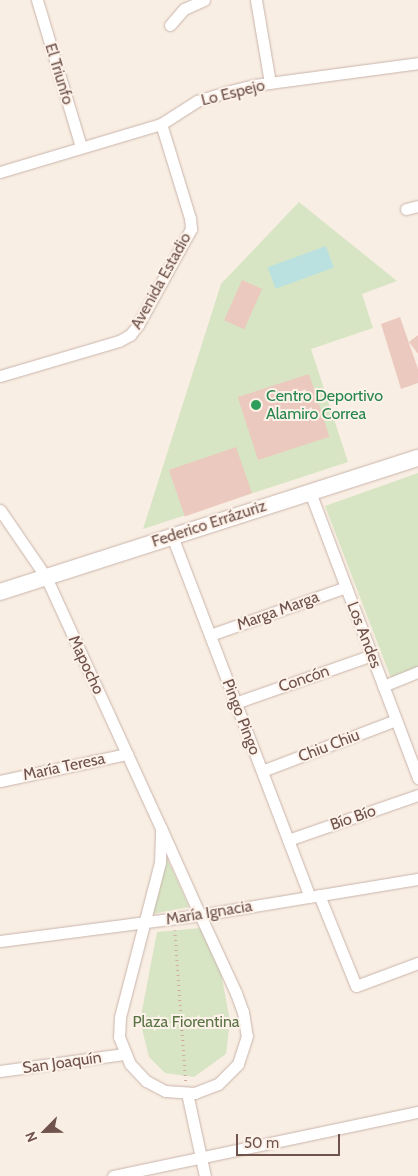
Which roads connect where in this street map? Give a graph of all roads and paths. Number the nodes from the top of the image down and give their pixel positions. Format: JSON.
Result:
{"nodes":[{"id":1,"x":37,"y":0,"type":"edge"},
{"id":2,"x":204,"y":0,"type":"edge"},
{"id":3,"x":256,"y":0,"type":"edge"},
{"id":4,"x":170,"y":25,"type":"dead end"},
{"id":5,"x":418,"y":63,"type":"edge"},
{"id":6,"x":270,"y":83,"type":"junction"},
{"id":7,"x":161,"y":124,"type":"junction"},
{"id":8,"x":82,"y":148,"type":"junction"},
{"id":9,"x":0,"y":172,"type":"edge"},
{"id":10,"x":0,"y":376,"type":"edge"},
{"id":11,"x":418,"y":458,"type":"edge"},
{"id":12,"x":310,"y":492,"type":"junction"},
{"id":13,"x":0,"y":510,"type":"edge"},
{"id":14,"x":172,"y":536,"type":"junction"},
{"id":15,"x":46,"y":577,"type":"junction"},
{"id":16,"x":346,"y":587,"type":"junction"},
{"id":17,"x":0,"y":592,"type":"edge"},
{"id":18,"x":210,"y":635,"type":"junction"},
{"id":19,"x":372,"y":655,"type":"junction"},
{"id":20,"x":418,"y":672,"type":"edge"},
{"id":21,"x":383,"y":686,"type":"junction"},
{"id":22,"x":236,"y":703,"type":"junction"},
{"id":23,"x":396,"y":720,"type":"junction"},
{"id":24,"x":127,"y":754,"type":"junction"},
{"id":25,"x":262,"y":772,"type":"junction"},
{"id":26,"x":418,"y":778,"type":"edge"},
{"id":27,"x":0,"y":780,"type":"edge"},
{"id":28,"x":418,"y":795,"type":"edge"},
{"id":29,"x":161,"y":828,"type":"junction"},
{"id":30,"x":288,"y":840,"type":"junction"},
{"id":31,"x":418,"y":879,"type":"edge"},
{"id":32,"x":315,"y":896,"type":"junction"},
{"id":33,"x":200,"y":915,"type":"junction"},
{"id":34,"x":174,"y":918,"type":"junction"},
{"id":35,"x":144,"y":922,"type":"junction"},
{"id":36,"x":0,"y":941,"type":"edge"},
{"id":37,"x":418,"y":963,"type":"edge"},
{"id":38,"x":124,"y":1054,"type":"junction"},
{"id":39,"x":0,"y":1071,"type":"edge"},
{"id":40,"x":187,"y":1093,"type":"junction"},
{"id":41,"x":418,"y":1112,"type":"edge"},
{"id":42,"x":202,"y":1159,"type":"junction"},
{"id":43,"x":113,"y":1176,"type":"edge"},
{"id":44,"x":205,"y":1176,"type":"edge"}],
"edges":[{"from":1,"to":8,"type":"street","name":"El Triunfo"},
{"from":2,"to":4,"type":"street"},
{"from":3,"to":6,"type":"street"},
{"from":5,"to":6,"type":"street","name":"Lo Espejo"},
{"from":6,"to":7,"type":"street","name":"Lo Espejo"},
{"from":7,"to":8,"type":"street","name":"Lo Espejo"},
{"from":7,"to":10,"type":"street","name":"Avenida Estadio"},
{"from":8,"to":9,"type":"street","name":"Lo Espejo"},
{"from":11,"to":12,"type":"street","name":"Federico Errázuriz"},
{"from":12,"to":14,"type":"street","name":"Federico Errázuriz"},
{"from":12,"to":16,"type":"street","name":"Los Andes"},
{"from":13,"to":15,"type":"street","name":"Mapocho"},
{"from":14,"to":15,"type":"street","name":"Federico Errázuriz"},
{"from":14,"to":18,"type":"street","name":"Pingo Pingo"},
{"from":15,"to":17,"type":"street","name":"Federico Errázuriz"},
{"from":15,"to":24,"type":"street","name":"Mapocho"},
{"from":16,"to":18,"type":"street","name":"Marga Marga"},
{"from":16,"to":19,"type":"street","name":"Los Andes"},
{"from":18,"to":22,"type":"street","name":"Pingo Pingo"},
{"from":19,"to":21,"type":"street","name":"Los Andes"},
{"from":19,"to":22,"type":"street","name":"Concón"},
{"from":20,"to":21,"type":"street"},
{"from":21,"to":23,"type":"street","name":"Los Andes"},
{"from":22,"to":25,"type":"street","name":"Pingo Pingo"},
{"from":23,"to":25,"type":"street","name":"Chiu Chiu"},
{"from":23,"to":26,"type":"street","name":"Los Andes"},
{"from":24,"to":27,"type":"street","name":"María Teresa"},
{"from":24,"to":29,"type":"street","name":"Mapocho"},
{"from":25,"to":30,"type":"street","name":"Pingo Pingo"},
{"from":28,"to":30,"type":"street","name":"Bío Bío"},
{"from":29,"to":33,"type":"street","name":"Mapocho"},
{"from":29,"to":35,"type":"street","name":"Mapocho"},
{"from":30,"to":32,"type":"street","name":"Pingo Pingo"},
{"from":31,"to":32,"type":"street","name":"María Ignacia"},
{"from":32,"to":33,"type":"street","name":"María Ignacia"},
{"from":32,"to":37,"type":"street","name":"Pingo Pingo"},
{"from":33,"to":34,"type":"street","name":"María Ignacia"},
{"from":33,"to":40,"type":"street","name":"Mapocho"},
{"from":34,"to":35,"type":"street","name":"María Ignacia"},
{"from":34,"to":40,"type":"path"},
{"from":35,"to":36,"type":"street","name":"María Ignacia"},
{"from":35,"to":38,"type":"street","name":"Mapocho"},
{"from":38,"to":39,"type":"street","name":"San Joaquín"},
{"from":38,"to":40,"type":"street","name":"Mapocho"},
{"from":40,"to":42,"type":"street"},
{"from":41,"to":42,"type":"street"},
{"from":42,"to":43,"type":"street"},
{"from":42,"to":44,"type":"street"}]}
